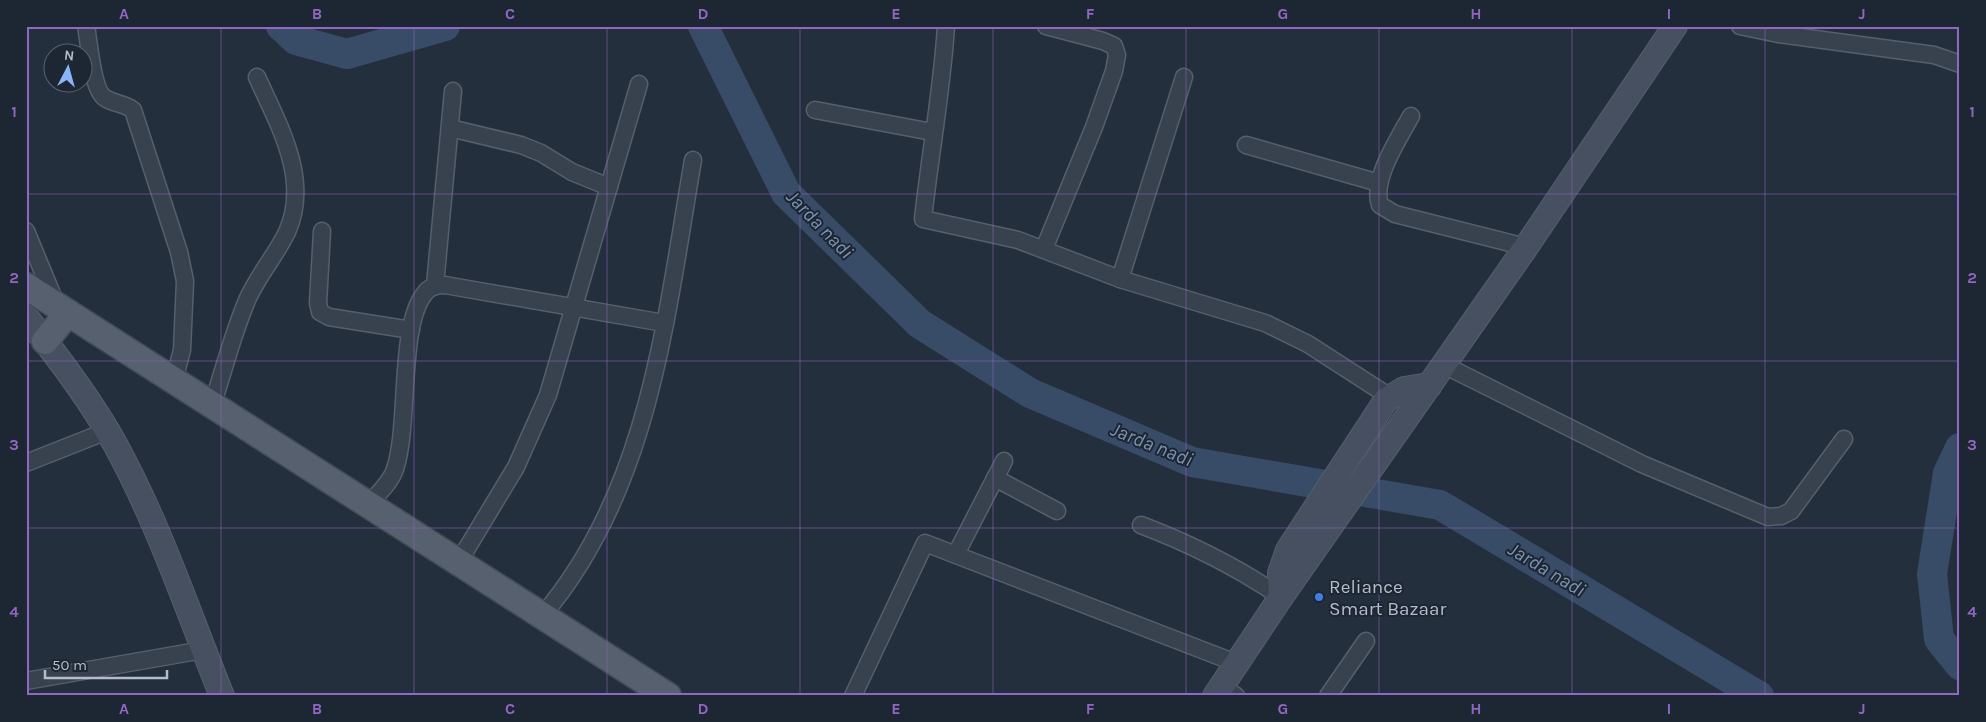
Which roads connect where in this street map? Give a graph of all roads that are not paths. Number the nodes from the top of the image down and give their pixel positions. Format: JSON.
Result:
{"nodes":[{"id":1,"x":86,"y":26,"type":"edge"},
{"id":2,"x":946,"y":26,"type":"edge"},
{"id":3,"x":1046,"y":26,"type":"edge"},
{"id":4,"x":1675,"y":26,"type":"edge"},
{"id":5,"x":1740,"y":26,"type":"edge"},
{"id":6,"x":1960,"y":64,"type":"edge"},
{"id":7,"x":257,"y":77,"type":"dead end"},
{"id":8,"x":1184,"y":77,"type":"dead end"},
{"id":9,"x":639,"y":84,"type":"dead end"},
{"id":10,"x":453,"y":91,"type":"dead end"},
{"id":11,"x":815,"y":110,"type":"dead end"},
{"id":12,"x":1411,"y":116,"type":"dead end"},
{"id":13,"x":450,"y":128,"type":"junction"},
{"id":14,"x":932,"y":132,"type":"junction"},
{"id":15,"x":1246,"y":145,"type":"dead end"},
{"id":16,"x":693,"y":160,"type":"dead end"},
{"id":17,"x":1378,"y":183,"type":"junction"},
{"id":18,"x":609,"y":187,"type":"junction"},
{"id":19,"x":26,"y":231,"type":"edge"},
{"id":20,"x":322,"y":231,"type":"dead end"},
{"id":21,"x":1526,"y":247,"type":"junction"},
{"id":22,"x":1044,"y":249,"type":"junction"},
{"id":23,"x":1120,"y":279,"type":"junction"},
{"id":24,"x":26,"y":286,"type":"edge"},
{"id":25,"x":435,"y":286,"type":"junction"},
{"id":26,"x":574,"y":308,"type":"junction"},
{"id":27,"x":62,"y":310,"type":"junction"},
{"id":28,"x":26,"y":317,"type":"edge"},
{"id":29,"x":664,"y":323,"type":"junction"},
{"id":30,"x":412,"y":330,"type":"junction"},
{"id":31,"x":45,"y":341,"type":"junction"},
{"id":32,"x":1444,"y":365,"type":"junction"},
{"id":33,"x":174,"y":382,"type":"junction"},
{"id":34,"x":1428,"y":388,"type":"junction"},
{"id":35,"x":1388,"y":398,"type":"junction"},
{"id":36,"x":212,"y":406,"type":"junction"},
{"id":37,"x":107,"y":431,"type":"junction"},
{"id":38,"x":1844,"y":439,"type":"dead end"},
{"id":39,"x":1004,"y":461,"type":"dead end"},
{"id":40,"x":26,"y":463,"type":"edge"},
{"id":41,"x":995,"y":478,"type":"junction"},
{"id":42,"x":368,"y":505,"type":"junction"},
{"id":43,"x":1057,"y":511,"type":"dead end"},
{"id":44,"x":1141,"y":525,"type":"dead end"},
{"id":45,"x":956,"y":554,"type":"junction"},
{"id":46,"x":458,"y":563,"type":"junction"},
{"id":47,"x":1281,"y":597,"type":"junction"},
{"id":48,"x":542,"y":616,"type":"junction"},
{"id":49,"x":1366,"y":641,"type":"dead end"},
{"id":50,"x":203,"y":650,"type":"junction"},
{"id":51,"x":1236,"y":663,"type":"junction"},
{"id":52,"x":26,"y":681,"type":"edge"},
{"id":53,"x":1224,"y":693,"type":"edge"},
{"id":54,"x":222,"y":696,"type":"edge"},
{"id":55,"x":668,"y":696,"type":"edge"},
{"id":56,"x":853,"y":696,"type":"edge"},
{"id":57,"x":1328,"y":696,"type":"edge"}],
"edges":[{"from":1,"to":33,"type":"street"},
{"from":2,"to":14,"type":"street"},
{"from":3,"to":22,"type":"street"},
{"from":4,"to":21,"type":"street"},
{"from":5,"to":6,"type":"street"},
{"from":7,"to":36,"type":"street"},
{"from":8,"to":23,"type":"street"},
{"from":9,"to":18,"type":"street"},
{"from":10,"to":13,"type":"street"},
{"from":11,"to":14,"type":"street"},
{"from":12,"to":17,"type":"street"},
{"from":13,"to":18,"type":"street"},
{"from":13,"to":25,"type":"street"},
{"from":14,"to":22,"type":"street"},
{"from":15,"to":17,"type":"street"},
{"from":16,"to":29,"type":"street"},
{"from":17,"to":21,"type":"street"},
{"from":18,"to":26,"type":"street"},
{"from":19,"to":27,"type":"street"},
{"from":20,"to":30,"type":"street"},
{"from":21,"to":32,"type":"street"},
{"from":22,"to":23,"type":"street"},
{"from":23,"to":35,"type":"street"},
{"from":24,"to":27,"type":"main road"},
{"from":25,"to":26,"type":"street"},
{"from":25,"to":30,"type":"street"},
{"from":26,"to":29,"type":"street"},
{"from":26,"to":46,"type":"street"},
{"from":27,"to":31,"type":"main road"},
{"from":27,"to":33,"type":"main road"},
{"from":28,"to":31,"type":"street"},
{"from":29,"to":48,"type":"street"},
{"from":30,"to":42,"type":"street"},
{"from":31,"to":37,"type":"street"},
{"from":32,"to":34,"type":"street"},
{"from":32,"to":38,"type":"street"},
{"from":33,"to":36,"type":"main road"},
{"from":34,"to":35,"type":"street"},
{"from":34,"to":47,"type":"street"},
{"from":35,"to":47,"type":"street"},
{"from":36,"to":42,"type":"main road"},
{"from":37,"to":40,"type":"street"},
{"from":37,"to":50,"type":"street"},
{"from":39,"to":41,"type":"street"},
{"from":41,"to":43,"type":"street"},
{"from":41,"to":45,"type":"street"},
{"from":42,"to":46,"type":"main road"},
{"from":44,"to":47,"type":"street"},
{"from":45,"to":51,"type":"street"},
{"from":45,"to":56,"type":"street"},
{"from":46,"to":48,"type":"main road"},
{"from":47,"to":51,"type":"street"},
{"from":48,"to":55,"type":"main road"},
{"from":49,"to":57,"type":"street"},
{"from":50,"to":52,"type":"street"},
{"from":50,"to":54,"type":"street"},
{"from":51,"to":53,"type":"street"}]}
